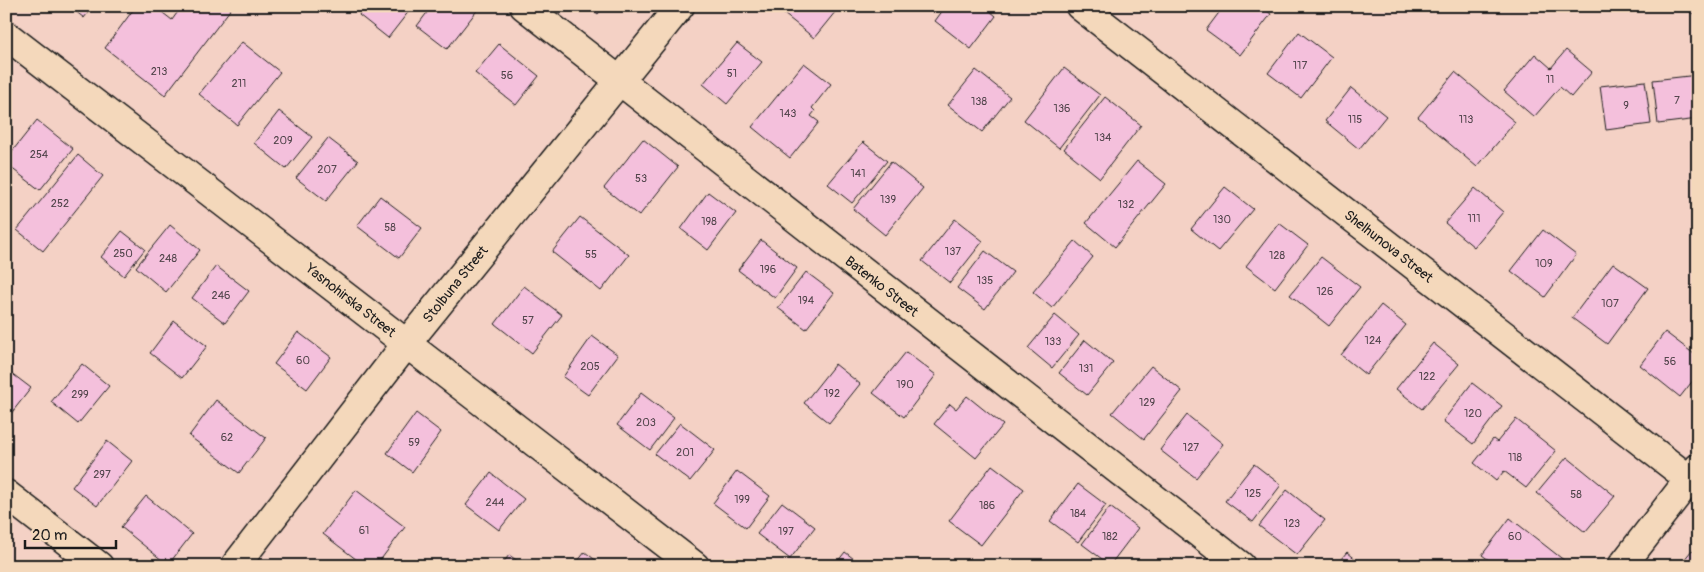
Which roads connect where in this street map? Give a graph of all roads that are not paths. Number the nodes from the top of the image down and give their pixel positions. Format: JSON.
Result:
{"nodes":[{"id":1,"x":524,"y":6,"type":"edge"},
{"id":2,"x":680,"y":6,"type":"edge"},
{"id":3,"x":1080,"y":6,"type":"edge"},
{"id":4,"x":6,"y":35,"type":"edge"},
{"id":5,"x":620,"y":81,"type":"junction"},
{"id":6,"x":407,"y":342,"type":"junction"},
{"id":7,"x":1695,"y":478,"type":"edge"},
{"id":8,"x":6,"y":494,"type":"edge"},
{"id":9,"x":98,"y":566,"type":"edge"},
{"id":10,"x":235,"y":566,"type":"edge"},
{"id":11,"x":695,"y":566,"type":"edge"},
{"id":12,"x":1241,"y":566,"type":"edge"},
{"id":13,"x":1622,"y":566,"type":"edge"}],
"edges":[{"from":1,"to":5,"type":"street","name":"Batenko Street"},
{"from":2,"to":5,"type":"street","name":"Stolbuna Street"},
{"from":3,"to":7,"type":"street","name":"Shelhunova Street"},
{"from":4,"to":6,"type":"street","name":"Yasnohirska Street"},
{"from":5,"to":6,"type":"street","name":"Stolbuna Street"},
{"from":5,"to":12,"type":"street","name":"Batenko Street"},
{"from":6,"to":10,"type":"street","name":"Stolbuna Street"},
{"from":6,"to":11,"type":"street","name":"Yasnohirska Street"},
{"from":7,"to":13,"type":"street"},
{"from":8,"to":9,"type":"street"}]}
